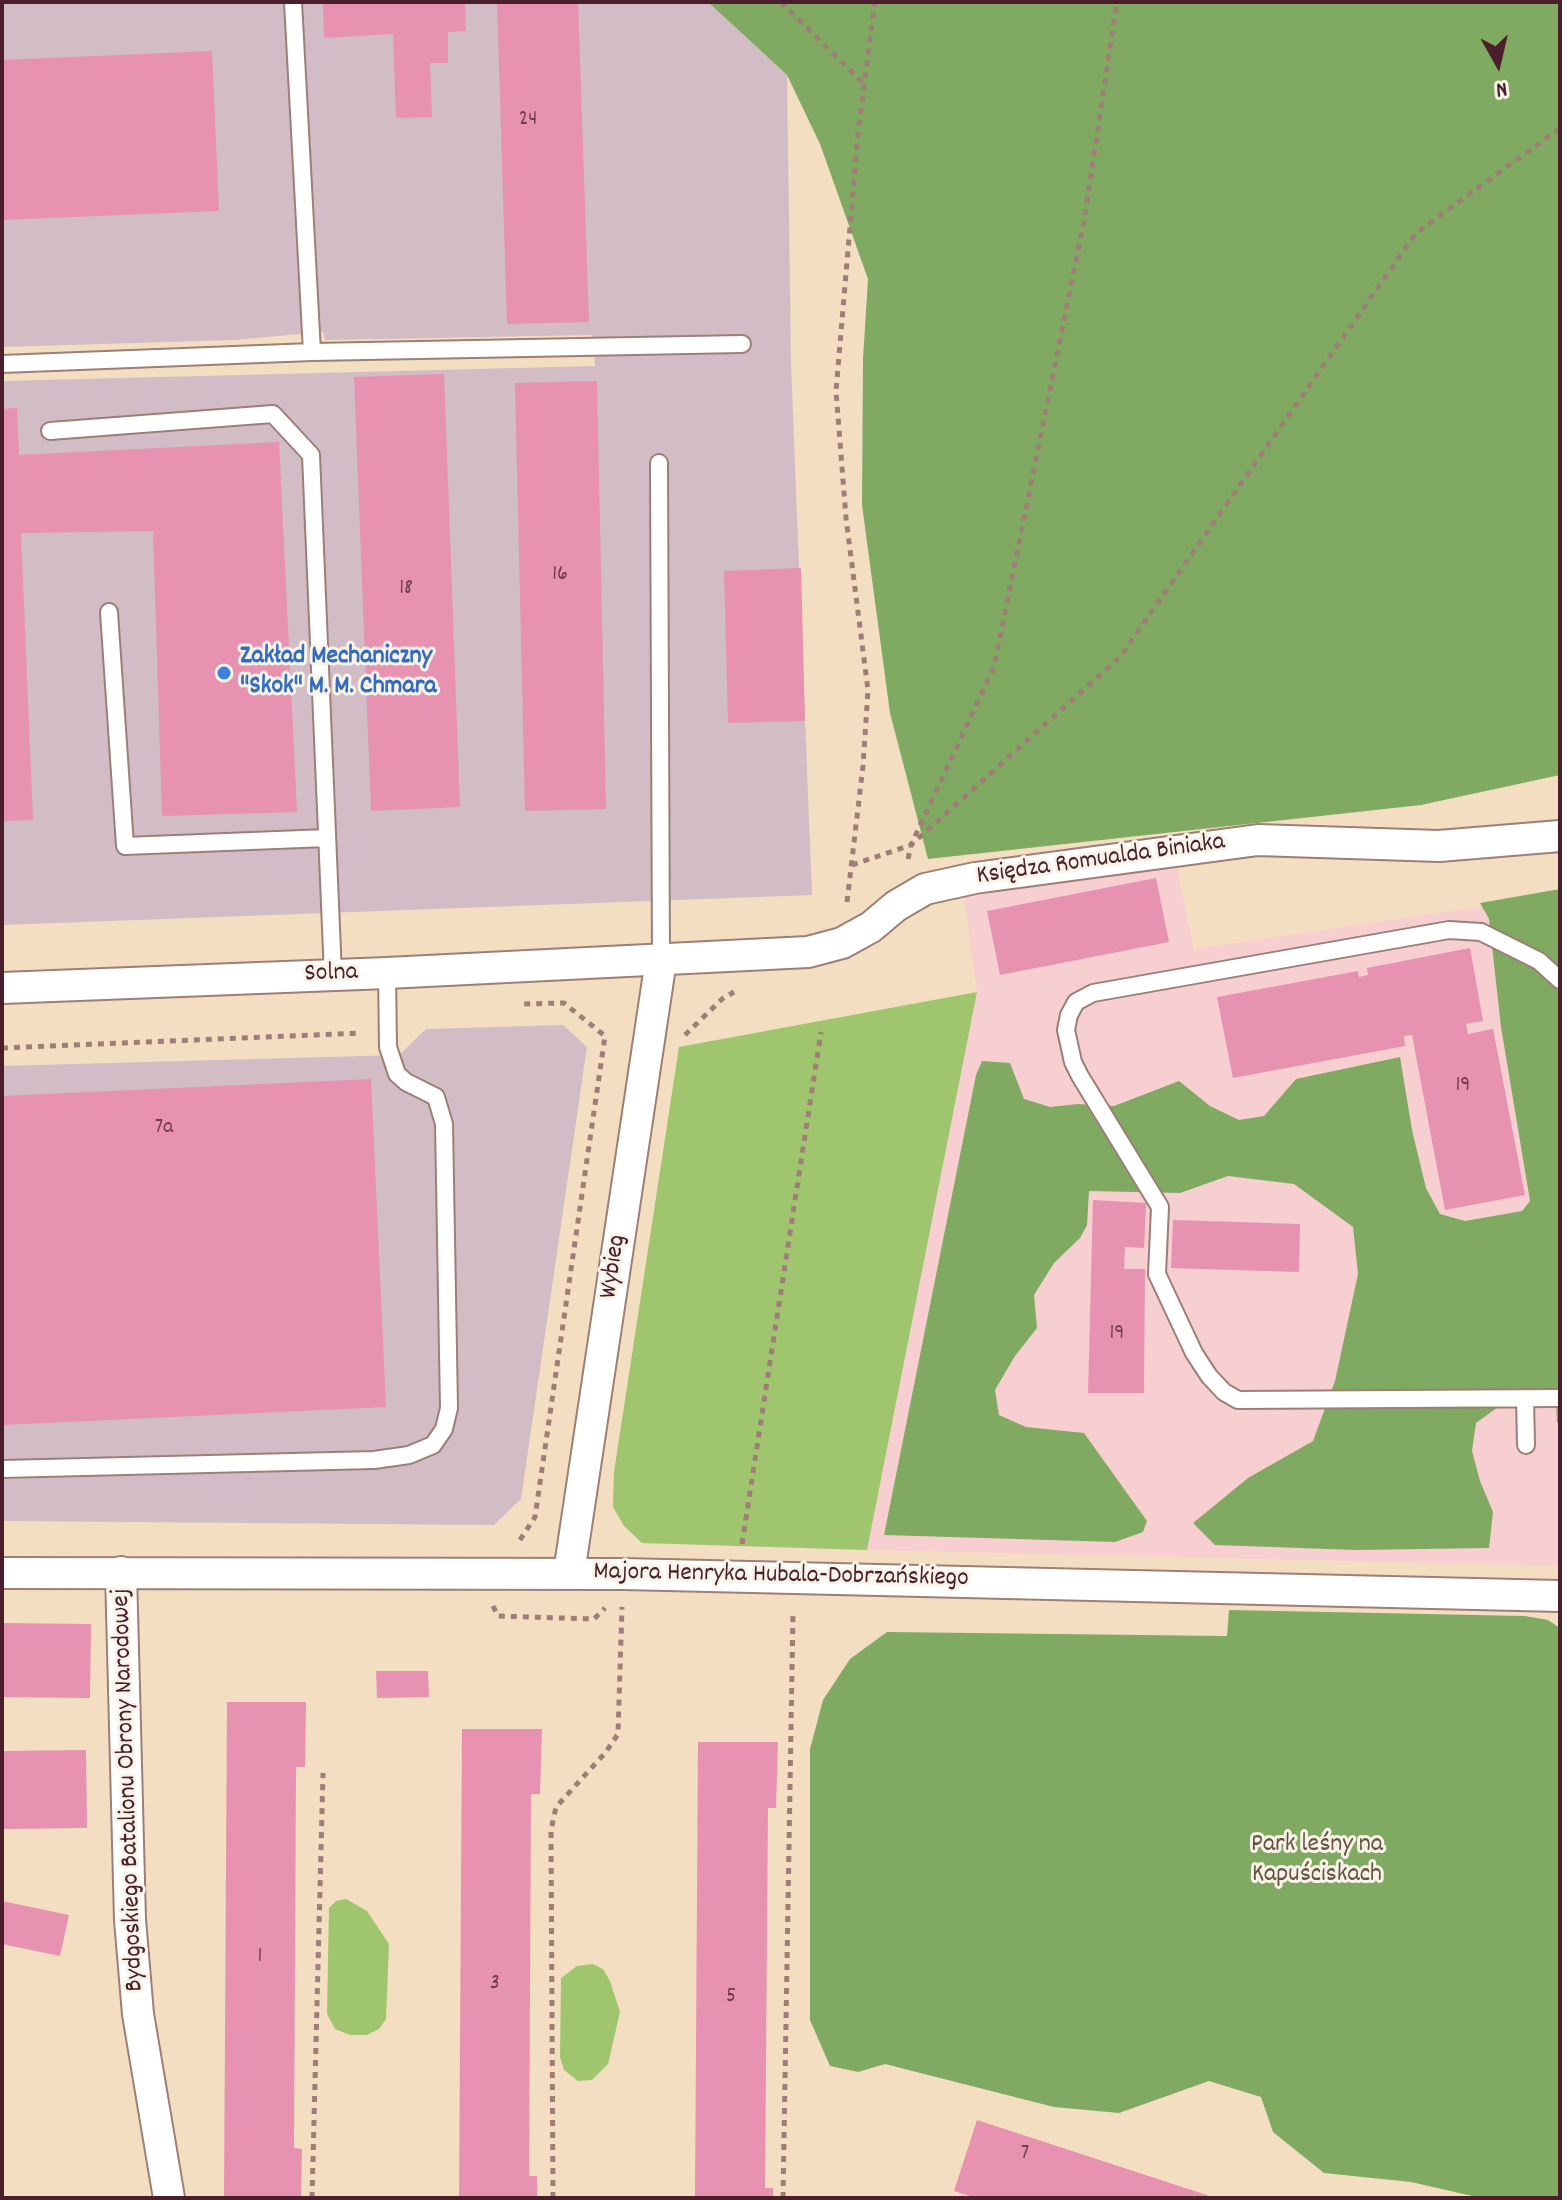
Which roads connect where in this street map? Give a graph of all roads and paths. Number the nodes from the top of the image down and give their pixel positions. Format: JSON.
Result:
{"nodes":[{"id":1,"x":293,"y":2,"type":"edge"},
{"id":2,"x":781,"y":2,"type":"edge"},
{"id":3,"x":875,"y":2,"type":"edge"},
{"id":4,"x":1117,"y":2,"type":"edge"},
{"id":5,"x":865,"y":85,"type":"junction"},
{"id":6,"x":1560,"y":128,"type":"edge"},
{"id":7,"x":742,"y":344,"type":"dead end"},
{"id":8,"x":312,"y":352,"type":"junction"},
{"id":9,"x":2,"y":364,"type":"edge"},
{"id":10,"x":50,"y":431,"type":"dead end"},
{"id":11,"x":659,"y":463,"type":"dead end"},
{"id":12,"x":109,"y":612,"type":"dead end"},
{"id":13,"x":1560,"y":836,"type":"edge"},
{"id":14,"x":327,"y":838,"type":"junction"},
{"id":15,"x":911,"y":845,"type":"junction"},
{"id":16,"x":852,"y":865,"type":"junction"},
{"id":17,"x":896,"y":906,"type":"junction"},
{"id":18,"x":842,"y":943,"type":"junction"},
{"id":19,"x":661,"y":960,"type":"junction"},
{"id":20,"x":387,"y":973,"type":"junction"},
{"id":21,"x":333,"y":975,"type":"junction"},
{"id":22,"x":1560,"y":980,"type":"edge"},
{"id":23,"x":746,"y":986,"type":"dead end"},
{"id":24,"x":2,"y":988,"type":"edge"},
{"id":25,"x":506,"y":1005,"type":"dead end"},
{"id":26,"x":387,"y":1025,"type":"junction"},
{"id":27,"x":821,"y":1032,"type":"dead end"},
{"id":28,"x":682,"y":1038,"type":"dead end"},
{"id":29,"x":2,"y":1048,"type":"edge"},
{"id":30,"x":1525,"y":1398,"type":"junction"},
{"id":31,"x":1560,"y":1398,"type":"edge"},
{"id":32,"x":1526,"y":1445,"type":"dead end"},
{"id":33,"x":2,"y":1469,"type":"edge"},
{"id":34,"x":535,"y":1517,"type":"dead end"},
{"id":35,"x":121,"y":1572,"type":"junction"},
{"id":36,"x":2,"y":1573,"type":"edge"},
{"id":37,"x":569,"y":1573,"type":"junction"},
{"id":38,"x":623,"y":1574,"type":"junction"},
{"id":39,"x":738,"y":1576,"type":"junction"},
{"id":40,"x":794,"y":1578,"type":"junction"},
{"id":41,"x":1560,"y":1596,"type":"edge"},
{"id":42,"x":323,"y":1773,"type":"dead end"},
{"id":43,"x":169,"y":2198,"type":"edge"},
{"id":44,"x":312,"y":2198,"type":"edge"},
{"id":45,"x":553,"y":2198,"type":"edge"},
{"id":46,"x":783,"y":2198,"type":"edge"}],
"edges":[{"from":1,"to":8,"type":"lane"},
{"from":2,"to":5,"type":"path"},
{"from":3,"to":5,"type":"path"},
{"from":4,"to":15,"type":"path"},
{"from":5,"to":16,"type":"path"},
{"from":6,"to":15,"type":"path"},
{"from":7,"to":8,"type":"lane"},
{"from":8,"to":9,"type":"lane"},
{"from":10,"to":14,"type":"lane"},
{"from":11,"to":19,"type":"lane"},
{"from":12,"to":14,"type":"lane"},
{"from":13,"to":17,"type":"street","name":"Księdza Romualda Biniaka"},
{"from":14,"to":21,"type":"lane"},
{"from":15,"to":16,"type":"path"},
{"from":15,"to":17,"type":"path"},
{"from":16,"to":18,"type":"path"},
{"from":17,"to":18,"type":"street","name":"Księdza Romualda Biniaka"},
{"from":18,"to":19,"type":"street","name":"Księdza Romualda Biniaka"},
{"from":19,"to":20,"type":"street","name":"Solna"},
{"from":19,"to":37,"type":"street","name":"Wybieg"},
{"from":20,"to":21,"type":"street","name":"Solna"},
{"from":20,"to":26,"type":"lane"},
{"from":21,"to":24,"type":"street","name":"Solna"},
{"from":22,"to":30,"type":"lane"},
{"from":23,"to":28,"type":"path"},
{"from":25,"to":34,"type":"path"},
{"from":26,"to":29,"type":"path"},
{"from":26,"to":33,"type":"lane"},
{"from":27,"to":39,"type":"path"},
{"from":30,"to":31,"type":"lane"},
{"from":30,"to":32,"type":"lane"},
{"from":35,"to":36,"type":"street","name":"Majora Henryka Hubala-Dobrzańskiego"},
{"from":35,"to":37,"type":"street","name":"Majora Henryka Hubala-Dobrzańskiego"},
{"from":35,"to":43,"type":"street","name":"Bydgoskiego Batalionu Obrony Narodowej"},
{"from":37,"to":38,"type":"street","name":"Majora Henryka Hubala-Dobrzańskiego"},
{"from":38,"to":39,"type":"street","name":"Majora Henryka Hubala-Dobrzańskiego"},
{"from":38,"to":45,"type":"path"},
{"from":39,"to":40,"type":"street","name":"Majora Henryka Hubala-Dobrzańskiego"},
{"from":40,"to":41,"type":"street","name":"Majora Henryka Hubala-Dobrzańskiego"},
{"from":40,"to":46,"type":"path"},
{"from":42,"to":44,"type":"path"}]}
